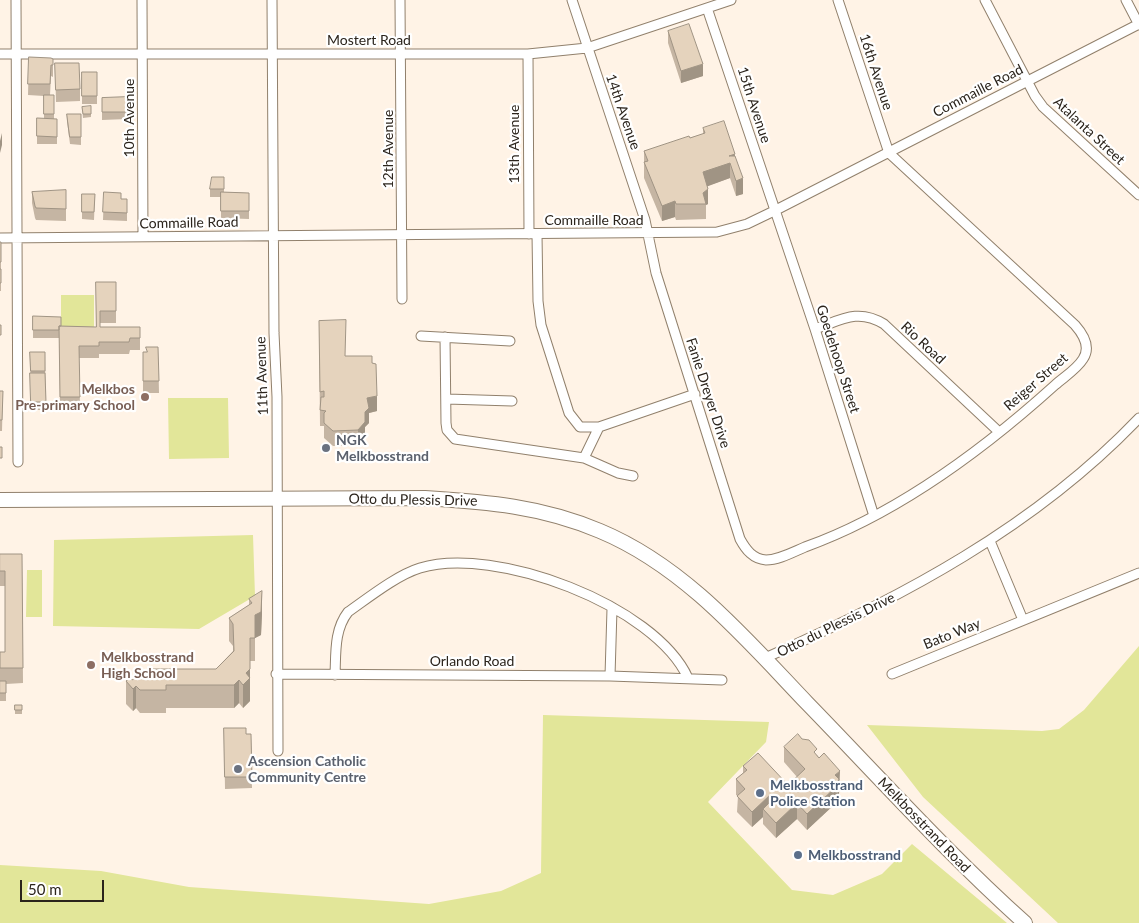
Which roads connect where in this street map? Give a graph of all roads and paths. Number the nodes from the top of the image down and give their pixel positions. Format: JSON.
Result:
{"nodes":[{"id":1,"x":16,"y":0,"type":"edge"},
{"id":2,"x":142,"y":0,"type":"edge"},
{"id":3,"x":272,"y":0,"type":"edge"},
{"id":4,"x":400,"y":0,"type":"edge"},
{"id":5,"x":572,"y":0,"type":"edge"},
{"id":6,"x":730,"y":0,"type":"edge"},
{"id":7,"x":838,"y":0,"type":"edge"},
{"id":8,"x":985,"y":0,"type":"edge"},
{"id":9,"x":1126,"y":0,"type":"edge"},
{"id":10,"x":707,"y":8,"type":"junction"},
{"id":11,"x":1139,"y":24,"type":"edge"},
{"id":12,"x":587,"y":48,"type":"junction"},
{"id":13,"x":0,"y":54,"type":"edge"},
{"id":14,"x":16,"y":54,"type":"junction"},
{"id":15,"x":143,"y":54,"type":"junction"},
{"id":16,"x":272,"y":54,"type":"junction"},
{"id":17,"x":401,"y":54,"type":"junction"},
{"id":18,"x":528,"y":54,"type":"junction"},
{"id":19,"x":1027,"y":81,"type":"junction"},
{"id":20,"x":888,"y":152,"type":"junction"},
{"id":21,"x":1139,"y":195,"type":"edge"},
{"id":22,"x":774,"y":211,"type":"junction"},
{"id":23,"x":646,"y":233,"type":"junction"},
{"id":24,"x":533,"y":234,"type":"junction"},
{"id":25,"x":274,"y":235,"type":"junction"},
{"id":26,"x":402,"y":235,"type":"junction"},
{"id":27,"x":143,"y":237,"type":"junction"},
{"id":28,"x":0,"y":238,"type":"edge"},
{"id":29,"x":17,"y":238,"type":"junction"},
{"id":30,"x":402,"y":299,"type":"dead end"},
{"id":31,"x":815,"y":329,"type":"junction"},
{"id":32,"x":420,"y":336,"type":"dead end"},
{"id":33,"x":445,"y":337,"type":"junction"},
{"id":34,"x":510,"y":340,"type":"dead end"},
{"id":35,"x":695,"y":394,"type":"junction"},
{"id":36,"x":447,"y":399,"type":"junction"},
{"id":37,"x":512,"y":401,"type":"dead end"},
{"id":38,"x":1139,"y":418,"type":"edge"},
{"id":39,"x":599,"y":427,"type":"junction"},
{"id":40,"x":998,"y":432,"type":"junction"},
{"id":41,"x":584,"y":458,"type":"junction"},
{"id":42,"x":18,"y":462,"type":"dead end"},
{"id":43,"x":633,"y":476,"type":"dead end"},
{"id":44,"x":277,"y":500,"type":"junction"},
{"id":45,"x":5,"y":501,"type":"edge"},
{"id":46,"x":874,"y":516,"type":"junction"},
{"id":47,"x":990,"y":541,"type":"junction"},
{"id":48,"x":753,"y":556,"type":"joint"},
{"id":49,"x":1139,"y":573,"type":"edge"},
{"id":50,"x":612,"y":609,"type":"junction"},
{"id":51,"x":1023,"y":620,"type":"junction"},
{"id":52,"x":765,"y":658,"type":"junction"},
{"id":53,"x":276,"y":674,"type":"junction"},
{"id":54,"x":892,"y":674,"type":"dead end"},
{"id":55,"x":335,"y":675,"type":"junction"},
{"id":56,"x":610,"y":676,"type":"junction"},
{"id":57,"x":688,"y":678,"type":"junction"},
{"id":58,"x":722,"y":680,"type":"dead end"},
{"id":59,"x":278,"y":751,"type":"dead end"},
{"id":60,"x":1024,"y":923,"type":"edge"}],
"edges":[{"from":1,"to":14,"type":"street"},
{"from":2,"to":15,"type":"street","name":"10th Avenue"},
{"from":3,"to":16,"type":"street","name":"11th Avenue"},
{"from":4,"to":17,"type":"street","name":"12th Avenue"},
{"from":5,"to":12,"type":"street","name":"14th Avenue"},
{"from":6,"to":10,"type":"street","name":"Mostert Road"},
{"from":7,"to":20,"type":"street","name":"16th Avenue"},
{"from":8,"to":19,"type":"street","name":"Atalanta Street"},
{"from":9,"to":11,"type":"street"},
{"from":10,"to":12,"type":"street","name":"Mostert Road"},
{"from":10,"to":22,"type":"street","name":"15th Avenue"},
{"from":11,"to":19,"type":"street","name":"Commaille Road"},
{"from":12,"to":18,"type":"street","name":"Mostert Road"},
{"from":12,"to":23,"type":"street","name":"14th Avenue"},
{"from":13,"to":14,"type":"street","name":"Mostert Road"},
{"from":14,"to":15,"type":"street","name":"Mostert Road"},
{"from":14,"to":29,"type":"street"},
{"from":15,"to":16,"type":"street","name":"Mostert Road"},
{"from":15,"to":27,"type":"street","name":"10th Avenue"},
{"from":16,"to":17,"type":"street","name":"Mostert Road"},
{"from":16,"to":25,"type":"street","name":"11th Avenue"},
{"from":17,"to":18,"type":"street","name":"Mostert Road"},
{"from":17,"to":26,"type":"street","name":"12th Avenue"},
{"from":18,"to":24,"type":"street","name":"13th Avenue"},
{"from":19,"to":20,"type":"street","name":"Commaille Road"},
{"from":19,"to":21,"type":"street","name":"Atalanta Street"},
{"from":20,"to":22,"type":"street","name":"Commaille Road"},
{"from":20,"to":40,"type":"street","name":"Reiger Street"},
{"from":22,"to":23,"type":"street","name":"Commaille Road"},
{"from":22,"to":31,"type":"street","name":"Goedehoop Street"},
{"from":23,"to":24,"type":"street","name":"Commaille Road"},
{"from":23,"to":35,"type":"street","name":"Fanie Dreyer Drive"},
{"from":24,"to":26,"type":"street","name":"Commaille Road"},
{"from":24,"to":39,"type":"street","name":"13th Avenue"},
{"from":25,"to":26,"type":"street","name":"Commaille Road"},
{"from":25,"to":27,"type":"street","name":"Commaille Road"},
{"from":25,"to":44,"type":"street","name":"11th Avenue"},
{"from":26,"to":30,"type":"street","name":"12th Avenue"},
{"from":27,"to":29,"type":"street","name":"Commaille Road"},
{"from":28,"to":29,"type":"street","name":"Commaille Road"},
{"from":29,"to":42,"type":"street"},
{"from":31,"to":40,"type":"street","name":"Rio Road"},
{"from":31,"to":46,"type":"street","name":"Goedehoop Street"},
{"from":32,"to":33,"type":"street"},
{"from":33,"to":34,"type":"street"},
{"from":33,"to":36,"type":"street"},
{"from":35,"to":39,"type":"street"},
{"from":35,"to":48,"type":"street","name":"Fanie Dreyer Drive"},
{"from":36,"to":37,"type":"street"},
{"from":36,"to":41,"type":"street"},
{"from":38,"to":47,"type":"street","name":"Otto du Plessis Drive"},
{"from":39,"to":41,"type":"street"},
{"from":40,"to":46,"type":"street","name":"Reiger Street"},
{"from":41,"to":43,"type":"street"},
{"from":44,"to":45,"type":"main road","name":"Otto du Plessis Drive"},
{"from":44,"to":52,"type":"main road","name":"Otto du Plessis Drive"},
{"from":44,"to":53,"type":"street","name":"11th Avenue"},
{"from":46,"to":48,"type":"street","name":"Reiger Street"},
{"from":47,"to":51,"type":"street"},
{"from":47,"to":52,"type":"street","name":"Otto du Plessis Drive"},
{"from":49,"to":51,"type":"street","name":"Bato Way"},
{"from":50,"to":55,"type":"street"},
{"from":50,"to":56,"type":"street"},
{"from":50,"to":57,"type":"street"},
{"from":51,"to":54,"type":"street","name":"Bato Way"},
{"from":52,"to":60,"type":"main road","name":"Melkbosstrand Road"},
{"from":53,"to":55,"type":"street","name":"Orlando Road"},
{"from":53,"to":59,"type":"street","name":"11th Avenue"},
{"from":55,"to":56,"type":"street","name":"Orlando Road"},
{"from":56,"to":57,"type":"street","name":"Orlando Road"},
{"from":57,"to":58,"type":"street","name":"Orlando Road"}]}
